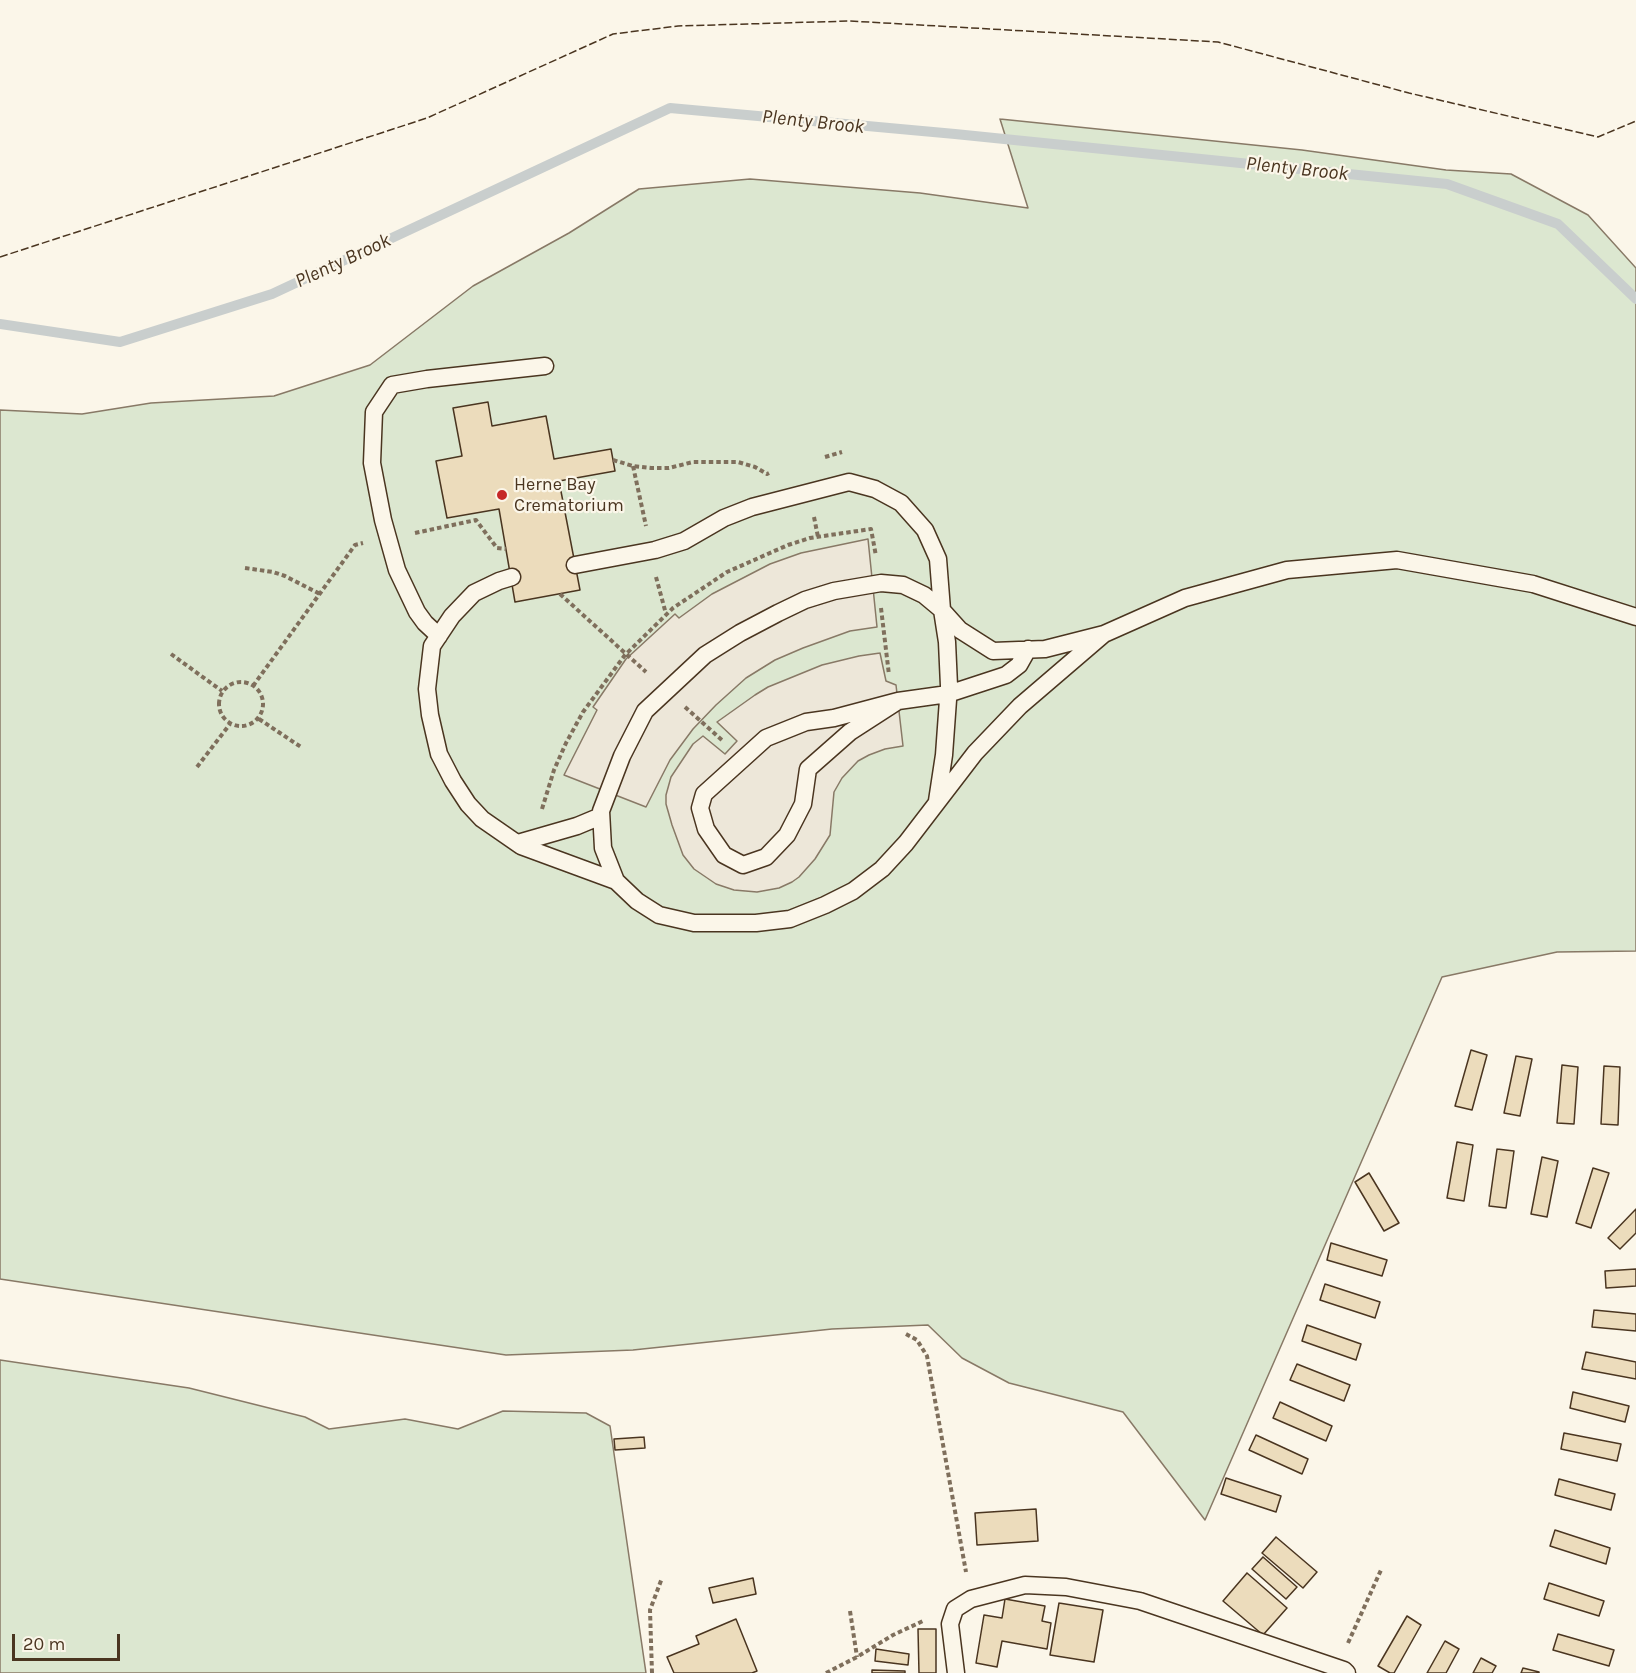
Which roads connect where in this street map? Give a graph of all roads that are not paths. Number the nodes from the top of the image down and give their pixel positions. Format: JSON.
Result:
{"nodes":[{"id":1,"x":545,"y":366,"type":"dead end"},
{"id":2,"x":575,"y":565,"type":"dead end"},
{"id":3,"x":512,"y":578,"type":"dead end"},
{"id":4,"x":942,"y":610,"type":"junction"},
{"id":5,"x":1636,"y":617,"type":"edge"},
{"id":6,"x":1104,"y":634,"type":"junction"},
{"id":7,"x":439,"y":636,"type":"junction"},
{"id":8,"x":1028,"y":649,"type":"junction"},
{"id":9,"x":948,"y":694,"type":"junction"},
{"id":10,"x":898,"y":701,"type":"junction"},
{"id":11,"x":937,"y":803,"type":"junction"},
{"id":12,"x":601,"y":816,"type":"junction"},
{"id":13,"x":518,"y":843,"type":"junction"},
{"id":14,"x":616,"y":881,"type":"junction"},
{"id":15,"x":1345,"y":1672,"type":"edge"},
{"id":16,"x":956,"y":1673,"type":"edge"}],
"edges":[{"from":1,"to":7,"type":"lane"},
{"from":2,"to":4,"type":"lane"},
{"from":3,"to":7,"type":"lane"},
{"from":4,"to":8,"type":"lane"},
{"from":4,"to":9,"type":"lane"},
{"from":4,"to":12,"type":"lane"},
{"from":5,"to":6,"type":"lane"},
{"from":6,"to":8,"type":"lane"},
{"from":6,"to":11,"type":"lane"},
{"from":7,"to":13,"type":"lane"},
{"from":8,"to":9,"type":"lane"},
{"from":9,"to":10,"type":"lane"},
{"from":9,"to":11,"type":"lane"},
{"from":10,"to":10,"type":"lane"},
{"from":11,"to":14,"type":"lane"},
{"from":12,"to":13,"type":"lane"},
{"from":12,"to":14,"type":"lane"},
{"from":13,"to":14,"type":"lane"},
{"from":15,"to":16,"type":"lane"}]}
